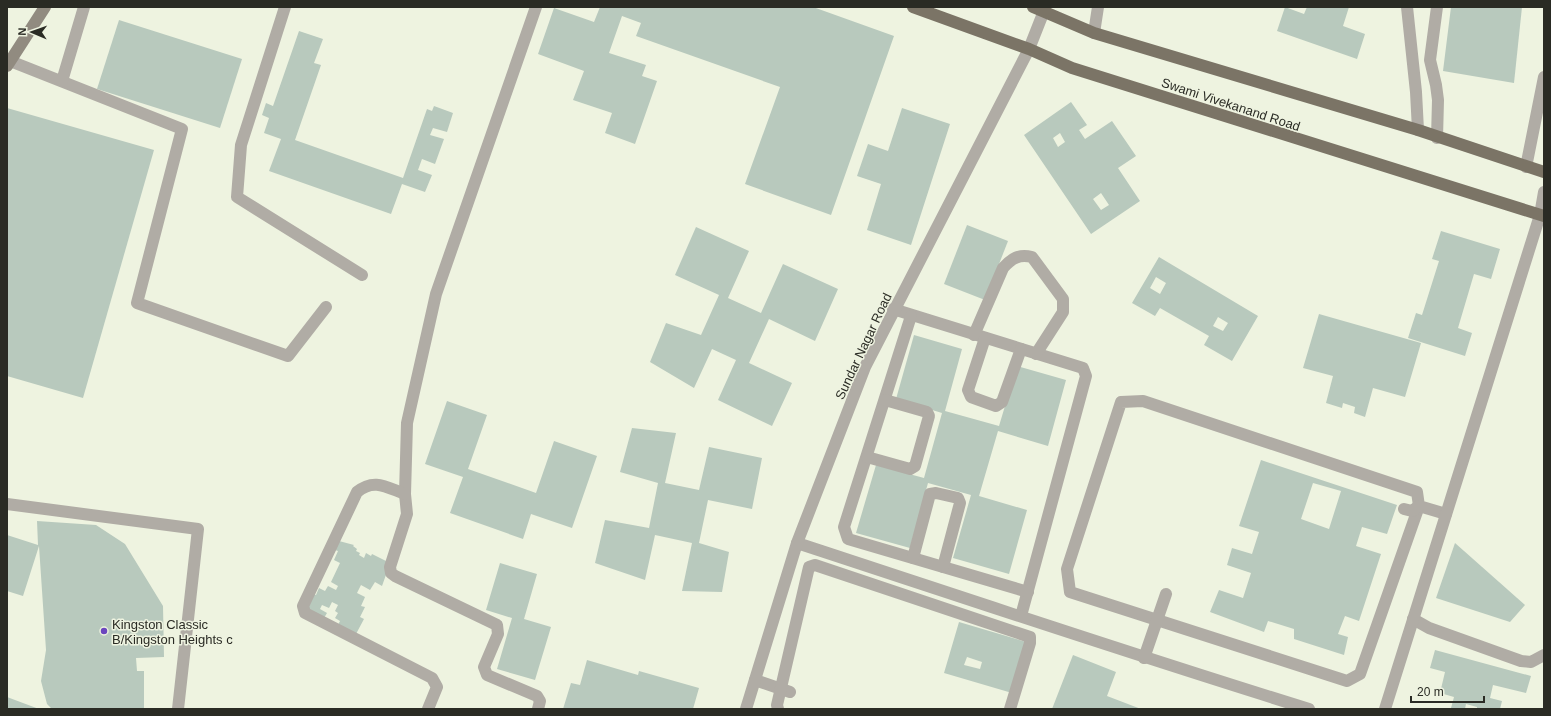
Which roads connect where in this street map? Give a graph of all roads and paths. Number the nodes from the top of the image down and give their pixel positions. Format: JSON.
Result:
{"nodes":[{"id":1,"x":45,"y":7,"type":"edge"},
{"id":2,"x":84,"y":7,"type":"edge"},
{"id":3,"x":285,"y":7,"type":"edge"},
{"id":4,"x":536,"y":7,"type":"edge"},
{"id":5,"x":913,"y":7,"type":"edge"},
{"id":6,"x":1098,"y":7,"type":"edge"},
{"id":7,"x":1407,"y":7,"type":"edge"},
{"id":8,"x":1437,"y":7,"type":"edge"},
{"id":9,"x":1039,"y":9,"type":"edge"},
{"id":10,"x":1094,"y":33,"type":"junction"},
{"id":11,"x":1029,"y":49,"type":"junction"},
{"id":12,"x":9,"y":64,"type":"edge"},
{"id":13,"x":1544,"y":78,"type":"edge"},
{"id":14,"x":62,"y":81,"type":"junction"},
{"id":15,"x":1418,"y":130,"type":"junction"},
{"id":16,"x":1437,"y":138,"type":"junction"},
{"id":17,"x":1526,"y":167,"type":"junction"},
{"id":18,"x":1544,"y":172,"type":"edge"},
{"id":19,"x":1544,"y":192,"type":"edge"},
{"id":20,"x":1542,"y":215,"type":"edge"},
{"id":21,"x":362,"y":275,"type":"dead end"},
{"id":22,"x":326,"y":307,"type":"dead end"},
{"id":23,"x":893,"y":310,"type":"junction"},
{"id":24,"x":911,"y":316,"type":"junction"},
{"id":25,"x":979,"y":336,"type":"junction"},
{"id":26,"x":1020,"y":349,"type":"junction"},
{"id":27,"x":1036,"y":354,"type":"junction"},
{"id":28,"x":884,"y":400,"type":"junction"},
{"id":29,"x":867,"y":456,"type":"junction"},
{"id":30,"x":405,"y":494,"type":"junction"},
{"id":31,"x":7,"y":504,"type":"edge"},
{"id":32,"x":1419,"y":506,"type":"junction"},
{"id":33,"x":1404,"y":509,"type":"dead end"},
{"id":34,"x":1446,"y":514,"type":"junction"},
{"id":35,"x":797,"y":544,"type":"junction"},
{"id":36,"x":913,"y":558,"type":"junction"},
{"id":37,"x":943,"y":567,"type":"junction"},
{"id":38,"x":1028,"y":592,"type":"junction"},
{"id":39,"x":1166,"y":594,"type":"dead end"},
{"id":40,"x":1004,"y":611,"type":"junction"},
{"id":41,"x":1021,"y":616,"type":"junction"},
{"id":42,"x":1413,"y":619,"type":"junction"},
{"id":43,"x":1157,"y":620,"type":"junction"},
{"id":44,"x":999,"y":627,"type":"junction"},
{"id":45,"x":1544,"y":655,"type":"edge"},
{"id":46,"x":1144,"y":658,"type":"junction"},
{"id":47,"x":755,"y":680,"type":"junction"},
{"id":48,"x":785,"y":690,"type":"junction"},
{"id":49,"x":178,"y":709,"type":"edge"},
{"id":50,"x":428,"y":709,"type":"edge"},
{"id":51,"x":538,"y":709,"type":"edge"},
{"id":52,"x":746,"y":709,"type":"edge"},
{"id":53,"x":778,"y":709,"type":"edge"},
{"id":54,"x":1010,"y":709,"type":"edge"},
{"id":55,"x":1309,"y":709,"type":"edge"},
{"id":56,"x":1384,"y":709,"type":"edge"}],
"edges":[{"from":1,"to":12,"type":"main road"},
{"from":2,"to":14,"type":"street"},
{"from":3,"to":21,"type":"street"},
{"from":4,"to":30,"type":"street"},
{"from":5,"to":11,"type":"main road","name":"Swami Vivekanand Road"},
{"from":6,"to":10,"type":"street"},
{"from":7,"to":15,"type":"street"},
{"from":8,"to":16,"type":"street"},
{"from":9,"to":10,"type":"main road","name":"Swami Vivekanand Road"},
{"from":9,"to":11,"type":"street","name":"Sundar Nagar Road"},
{"from":10,"to":15,"type":"main road","name":"Swami Vivekanand Road"},
{"from":11,"to":20,"type":"main road","name":"Swami Vivekanand Road"},
{"from":11,"to":23,"type":"street","name":"Sundar Nagar Road"},
{"from":12,"to":14,"type":"street"},
{"from":13,"to":17,"type":"street"},
{"from":14,"to":22,"type":"street"},
{"from":15,"to":16,"type":"main road","name":"Swami Vivekanand Road"},
{"from":16,"to":17,"type":"main road","name":"Swami Vivekanand Road"},
{"from":17,"to":18,"type":"main road","name":"Swami Vivekanand Road"},
{"from":19,"to":20,"type":"street"},
{"from":20,"to":34,"type":"street"},
{"from":23,"to":24,"type":"street"},
{"from":23,"to":35,"type":"street","name":"Sundar Nagar Road"},
{"from":24,"to":25,"type":"street"},
{"from":24,"to":28,"type":"street"},
{"from":25,"to":26,"type":"street"},
{"from":25,"to":26,"type":"street"},
{"from":25,"to":27,"type":"street"},
{"from":26,"to":27,"type":"street"},
{"from":27,"to":38,"type":"street"},
{"from":28,"to":29,"type":"street"},
{"from":28,"to":29,"type":"street"},
{"from":29,"to":36,"type":"street"},
{"from":30,"to":50,"type":"street"},
{"from":30,"to":51,"type":"street"},
{"from":31,"to":49,"type":"street"},
{"from":32,"to":33,"type":"street"},
{"from":32,"to":34,"type":"street"},
{"from":32,"to":43,"type":"street"},
{"from":32,"to":43,"type":"street"},
{"from":34,"to":42,"type":"street"},
{"from":35,"to":40,"type":"street"},
{"from":35,"to":47,"type":"street","name":"Sundar Nagar Road"},
{"from":36,"to":37,"type":"street"},
{"from":36,"to":37,"type":"street"},
{"from":37,"to":38,"type":"street"},
{"from":38,"to":41,"type":"street"},
{"from":39,"to":43,"type":"street"},
{"from":40,"to":41,"type":"street"},
{"from":40,"to":44,"type":"street"},
{"from":41,"to":46,"type":"street"},
{"from":42,"to":45,"type":"street"},
{"from":42,"to":56,"type":"street"},
{"from":43,"to":46,"type":"street"},
{"from":44,"to":48,"type":"street"},
{"from":44,"to":54,"type":"street"},
{"from":46,"to":55,"type":"street"},
{"from":47,"to":48,"type":"street"},
{"from":47,"to":52,"type":"street","name":"Sundar Nagar Road"},
{"from":48,"to":53,"type":"street"}]}
